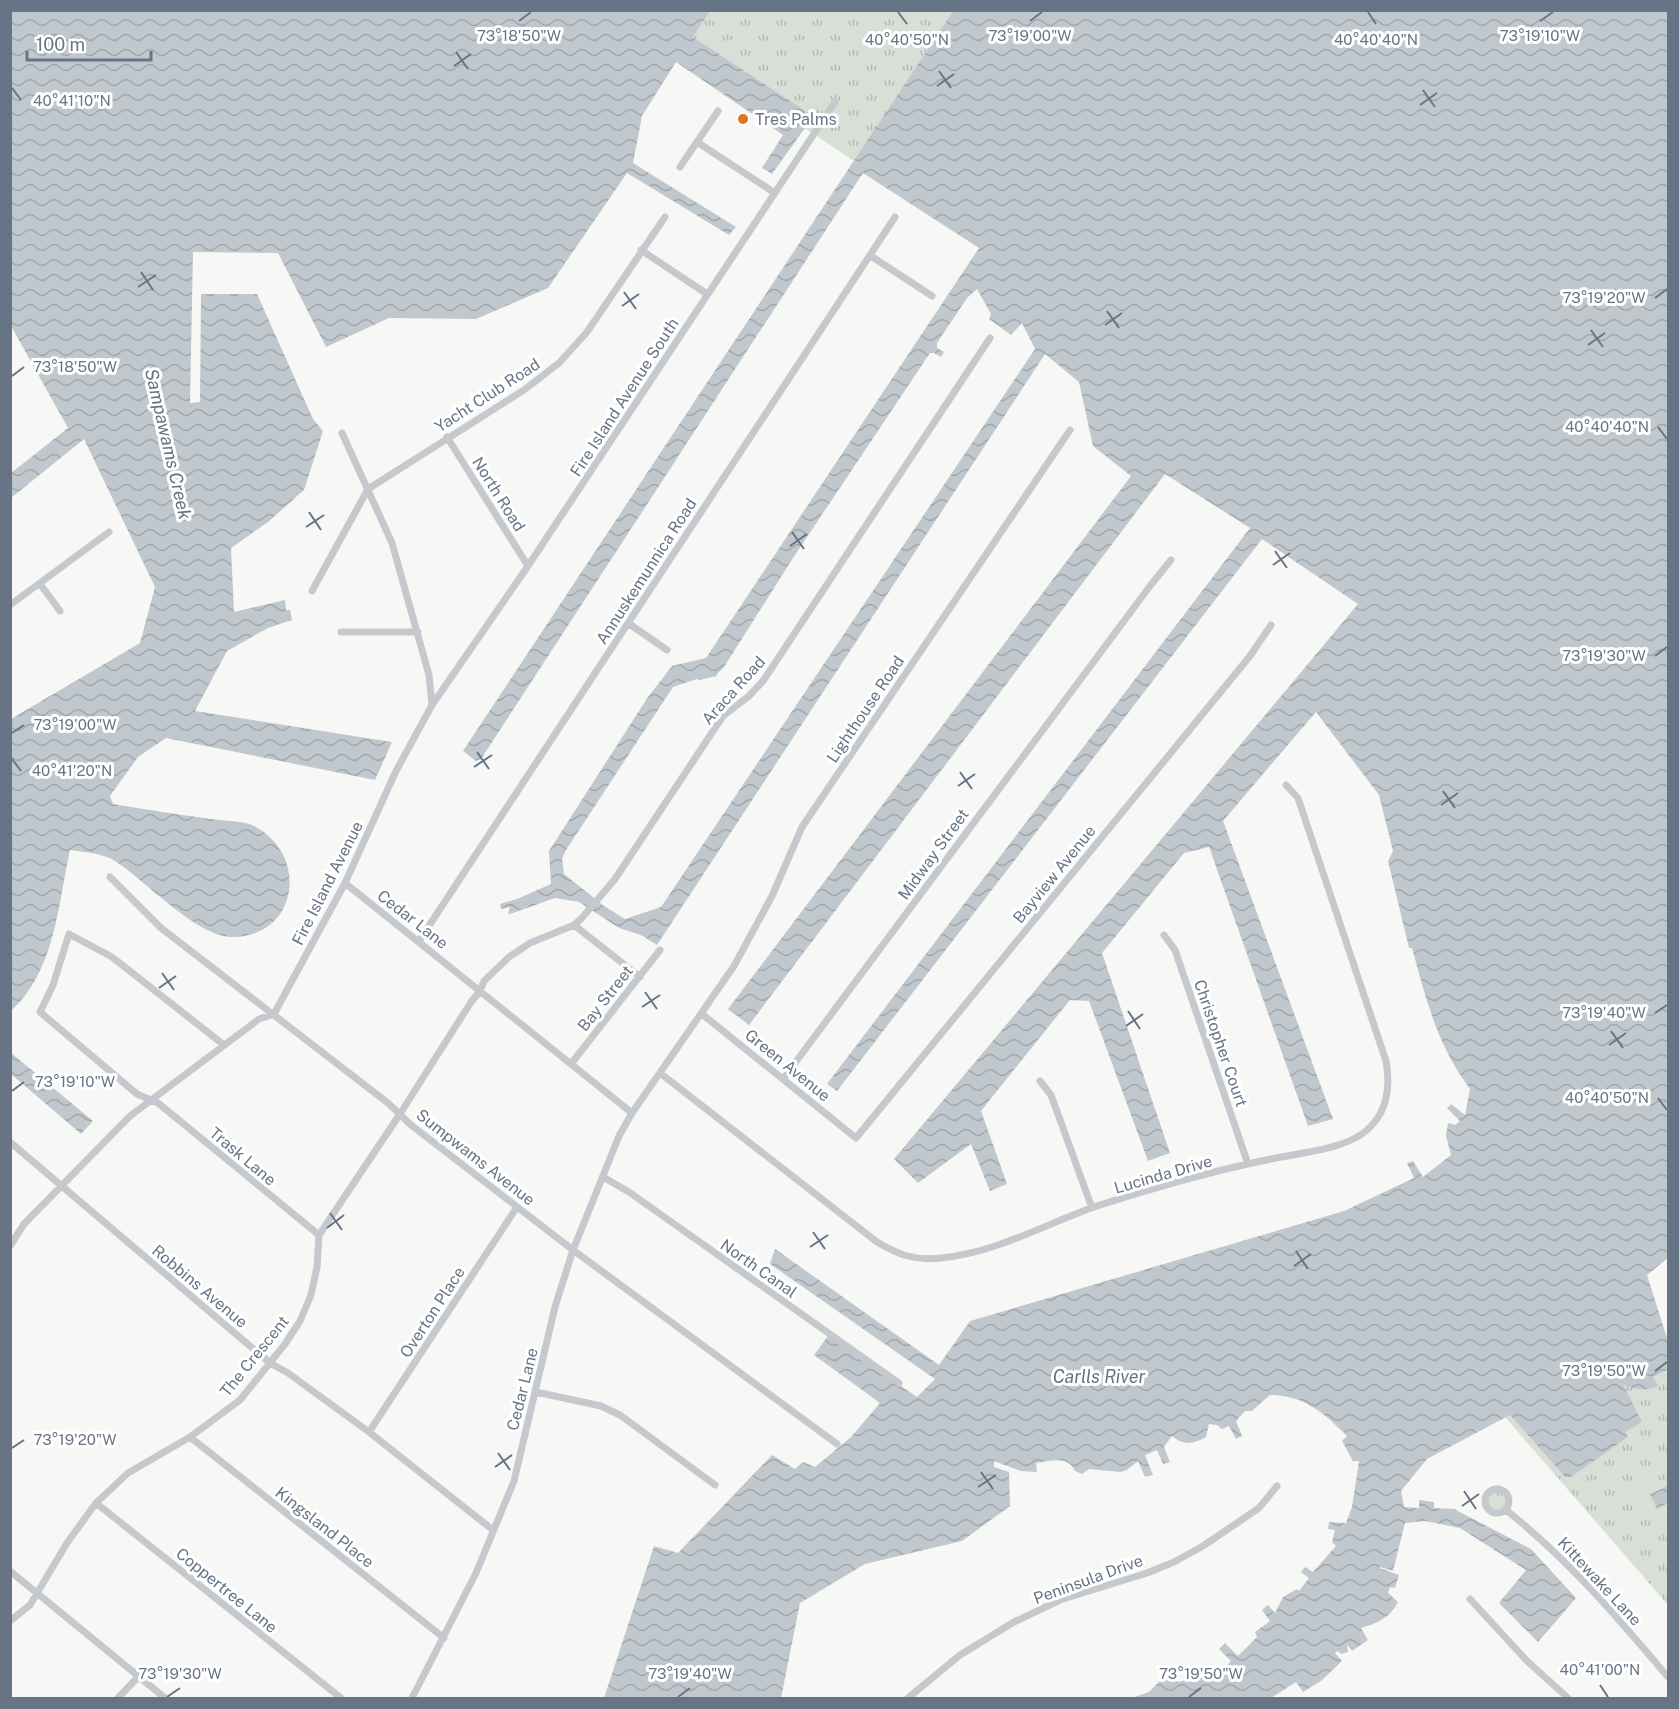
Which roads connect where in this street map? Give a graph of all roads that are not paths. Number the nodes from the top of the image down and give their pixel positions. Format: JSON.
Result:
{"nodes":[{"id":1,"x":835,"y":102,"type":"dead end"},
{"id":2,"x":718,"y":111,"type":"dead end"},
{"id":3,"x":697,"y":142,"type":"junction"},
{"id":4,"x":680,"y":167,"type":"dead end"},
{"id":5,"x":775,"y":193,"type":"junction"},
{"id":6,"x":895,"y":217,"type":"dead end"},
{"id":7,"x":664,"y":218,"type":"dead end"},
{"id":8,"x":641,"y":250,"type":"junction"},
{"id":9,"x":871,"y":256,"type":"junction"},
{"id":10,"x":707,"y":294,"type":"junction"},
{"id":11,"x":933,"y":296,"type":"dead end"},
{"id":12,"x":990,"y":338,"type":"dead end"},
{"id":13,"x":1070,"y":430,"type":"dead end"},
{"id":14,"x":342,"y":433,"type":"dead end"},
{"id":15,"x":447,"y":437,"type":"junction"},
{"id":16,"x":368,"y":489,"type":"junction"},
{"id":17,"x":109,"y":532,"type":"dead end"},
{"id":18,"x":1171,"y":560,"type":"dead end"},
{"id":19,"x":528,"y":566,"type":"junction"},
{"id":20,"x":40,"y":584,"type":"junction"},
{"id":21,"x":312,"y":591,"type":"dead end"},
{"id":22,"x":10,"y":605,"type":"edge"},
{"id":23,"x":60,"y":611,"type":"dead end"},
{"id":24,"x":628,"y":623,"type":"junction"},
{"id":25,"x":1271,"y":625,"type":"dead end"},
{"id":26,"x":341,"y":632,"type":"dead end"},
{"id":27,"x":418,"y":632,"type":"junction"},
{"id":28,"x":667,"y":650,"type":"dead end"},
{"id":29,"x":432,"y":705,"type":"junction"},
{"id":30,"x":1286,"y":784,"type":"dead end"},
{"id":31,"x":110,"y":877,"type":"dead end"},
{"id":32,"x":345,"y":883,"type":"junction"},
{"id":33,"x":574,"y":925,"type":"junction"},
{"id":34,"x":1164,"y":935,"type":"dead end"},
{"id":35,"x":419,"y":941,"type":"junction"},
{"id":36,"x":660,"y":950,"type":"dead end"},
{"id":37,"x":640,"y":976,"type":"junction"},
{"id":38,"x":480,"y":991,"type":"junction"},
{"id":39,"x":274,"y":1014,"type":"junction"},
{"id":40,"x":702,"y":1014,"type":"junction"},
{"id":41,"x":224,"y":1045,"type":"junction"},
{"id":42,"x":571,"y":1064,"type":"junction"},
{"id":43,"x":660,"y":1073,"type":"junction"},
{"id":44,"x":783,"y":1079,"type":"junction"},
{"id":45,"x":1040,"y":1081,"type":"dead end"},
{"id":46,"x":149,"y":1100,"type":"junction"},
{"id":47,"x":632,"y":1113,"type":"junction"},
{"id":48,"x":400,"y":1114,"type":"junction"},
{"id":49,"x":856,"y":1138,"type":"joint"},
{"id":50,"x":10,"y":1142,"type":"edge"},
{"id":51,"x":1248,"y":1164,"type":"junction"},
{"id":52,"x":603,"y":1177,"type":"junction"},
{"id":53,"x":62,"y":1186,"type":"junction"},
{"id":54,"x":517,"y":1207,"type":"junction"},
{"id":55,"x":1092,"y":1208,"type":"junction"},
{"id":56,"x":319,"y":1235,"type":"junction"},
{"id":57,"x":10,"y":1246,"type":"edge"},
{"id":58,"x":573,"y":1250,"type":"junction"},
{"id":59,"x":270,"y":1363,"type":"junction"},
{"id":60,"x":899,"y":1383,"type":"dead end"},
{"id":61,"x":536,"y":1392,"type":"junction"},
{"id":62,"x":369,"y":1432,"type":"junction"},
{"id":63,"x":190,"y":1437,"type":"junction"},
{"id":64,"x":837,"y":1444,"type":"dead end"},
{"id":65,"x":715,"y":1485,"type":"dead end"},
{"id":66,"x":1277,"y":1486,"type":"dead end"},
{"id":67,"x":96,"y":1503,"type":"junction"},
{"id":68,"x":1506,"y":1510,"type":"dead end"},
{"id":69,"x":493,"y":1530,"type":"junction"},
{"id":70,"x":10,"y":1571,"type":"edge"},
{"id":71,"x":37,"y":1594,"type":"junction"},
{"id":72,"x":1470,"y":1599,"type":"dead end"},
{"id":73,"x":10,"y":1621,"type":"edge"},
{"id":74,"x":444,"y":1638,"type":"junction"},
{"id":75,"x":138,"y":1677,"type":"junction"},
{"id":76,"x":1668,"y":1677,"type":"edge"},
{"id":77,"x":118,"y":1698,"type":"edge"},
{"id":78,"x":165,"y":1698,"type":"edge"},
{"id":79,"x":341,"y":1698,"type":"edge"},
{"id":80,"x":412,"y":1698,"type":"edge"},
{"id":81,"x":908,"y":1698,"type":"edge"},
{"id":82,"x":1568,"y":1698,"type":"edge"}],
"edges":[{"from":1,"to":5,"type":"street","name":"Fire Island Avenue South"},
{"from":2,"to":3,"type":"street"},
{"from":3,"to":4,"type":"street"},
{"from":3,"to":5,"type":"street"},
{"from":5,"to":10,"type":"street","name":"Fire Island Avenue South"},
{"from":6,"to":9,"type":"street","name":"Annuskemunnica Road"},
{"from":7,"to":8,"type":"street","name":"Yacht Club Road"},
{"from":8,"to":10,"type":"street"},
{"from":8,"to":15,"type":"street","name":"Yacht Club Road"},
{"from":9,"to":11,"type":"street"},
{"from":9,"to":24,"type":"street","name":"Annuskemunnica Road"},
{"from":10,"to":19,"type":"street","name":"Fire Island Avenue South"},
{"from":12,"to":33,"type":"street","name":"Araca Road"},
{"from":13,"to":40,"type":"street","name":"Lighthouse Road"},
{"from":14,"to":16,"type":"street"},
{"from":15,"to":16,"type":"street","name":"Yacht Club Road"},
{"from":15,"to":19,"type":"street","name":"North Road"},
{"from":16,"to":21,"type":"street"},
{"from":16,"to":27,"type":"street"},
{"from":17,"to":20,"type":"street"},
{"from":18,"to":44,"type":"street","name":"Midway Street"},
{"from":19,"to":29,"type":"street","name":"Fire Island Avenue South"},
{"from":20,"to":22,"type":"street"},
{"from":20,"to":23,"type":"street"},
{"from":24,"to":28,"type":"street"},
{"from":24,"to":35,"type":"street","name":"Annuskemunnica Road"},
{"from":25,"to":49,"type":"street","name":"Bayview Avenue"},
{"from":26,"to":27,"type":"street"},
{"from":27,"to":29,"type":"street"},
{"from":29,"to":32,"type":"street","name":"Fire Island Avenue"},
{"from":30,"to":51,"type":"street","name":"Lucinda Drive"},
{"from":31,"to":39,"type":"street","name":"Sumpwams Avenue"},
{"from":32,"to":35,"type":"street","name":"Cedar Lane"},
{"from":32,"to":39,"type":"street","name":"Fire Island Avenue"},
{"from":33,"to":37,"type":"street"},
{"from":33,"to":38,"type":"street","name":"Araca Road"},
{"from":34,"to":51,"type":"street","name":"Christopher Court"},
{"from":35,"to":38,"type":"street","name":"Cedar Lane"},
{"from":36,"to":37,"type":"street","name":"Bay Street"},
{"from":37,"to":42,"type":"street","name":"Bay Street"},
{"from":38,"to":42,"type":"street","name":"Cedar Lane"},
{"from":38,"to":48,"type":"street"},
{"from":39,"to":41,"type":"street"},
{"from":39,"to":48,"type":"street","name":"Sumpwams Avenue"},
{"from":40,"to":43,"type":"street","name":"Cedar Lane"},
{"from":40,"to":44,"type":"street","name":"Green Avenue"},
{"from":41,"to":46,"type":"street"},
{"from":41,"to":46,"type":"street","name":"Trask Lane"},
{"from":42,"to":47,"type":"street","name":"Cedar Lane"},
{"from":43,"to":47,"type":"street","name":"Cedar Lane"},
{"from":43,"to":55,"type":"street","name":"Lucinda Drive"},
{"from":44,"to":49,"type":"street","name":"Green Avenue"},
{"from":45,"to":55,"type":"street"},
{"from":46,"to":53,"type":"street"},
{"from":46,"to":56,"type":"street","name":"Trask Lane"},
{"from":47,"to":52,"type":"street","name":"Cedar Lane"},
{"from":48,"to":54,"type":"street","name":"Sumpwams Avenue"},
{"from":48,"to":56,"type":"street"},
{"from":50,"to":53,"type":"street","name":"Robbins Avenue"},
{"from":51,"to":55,"type":"street","name":"Lucinda Drive"},
{"from":52,"to":58,"type":"street","name":"Cedar Lane"},
{"from":52,"to":60,"type":"street","name":"North Canal"},
{"from":53,"to":57,"type":"street"},
{"from":53,"to":59,"type":"street","name":"Robbins Avenue"},
{"from":54,"to":58,"type":"street","name":"Sumpwams Avenue"},
{"from":54,"to":62,"type":"street","name":"Overton Place"},
{"from":56,"to":59,"type":"street","name":"The Crescent"},
{"from":58,"to":61,"type":"street","name":"Cedar Lane"},
{"from":58,"to":64,"type":"street","name":"Sumpwams Avenue"},
{"from":59,"to":62,"type":"street","name":"Robbins Avenue"},
{"from":59,"to":63,"type":"street","name":"The Crescent"},
{"from":61,"to":65,"type":"street"},
{"from":61,"to":69,"type":"street","name":"Cedar Lane"},
{"from":62,"to":69,"type":"street","name":"Robbins Avenue"},
{"from":63,"to":67,"type":"street","name":"The Crescent"},
{"from":63,"to":74,"type":"street","name":"Kingsland Place"},
{"from":66,"to":81,"type":"street","name":"Peninsula Drive"},
{"from":67,"to":71,"type":"street","name":"The Crescent"},
{"from":67,"to":79,"type":"street","name":"Coppertree Lane"},
{"from":68,"to":76,"type":"street","name":"Kittewake Lane"},
{"from":69,"to":74,"type":"street","name":"Cedar Lane"},
{"from":70,"to":71,"type":"street"},
{"from":71,"to":73,"type":"street"},
{"from":71,"to":75,"type":"street"},
{"from":72,"to":82,"type":"street"},
{"from":74,"to":80,"type":"street","name":"Cedar Lane"},
{"from":75,"to":77,"type":"street"},
{"from":75,"to":78,"type":"street"}]}
